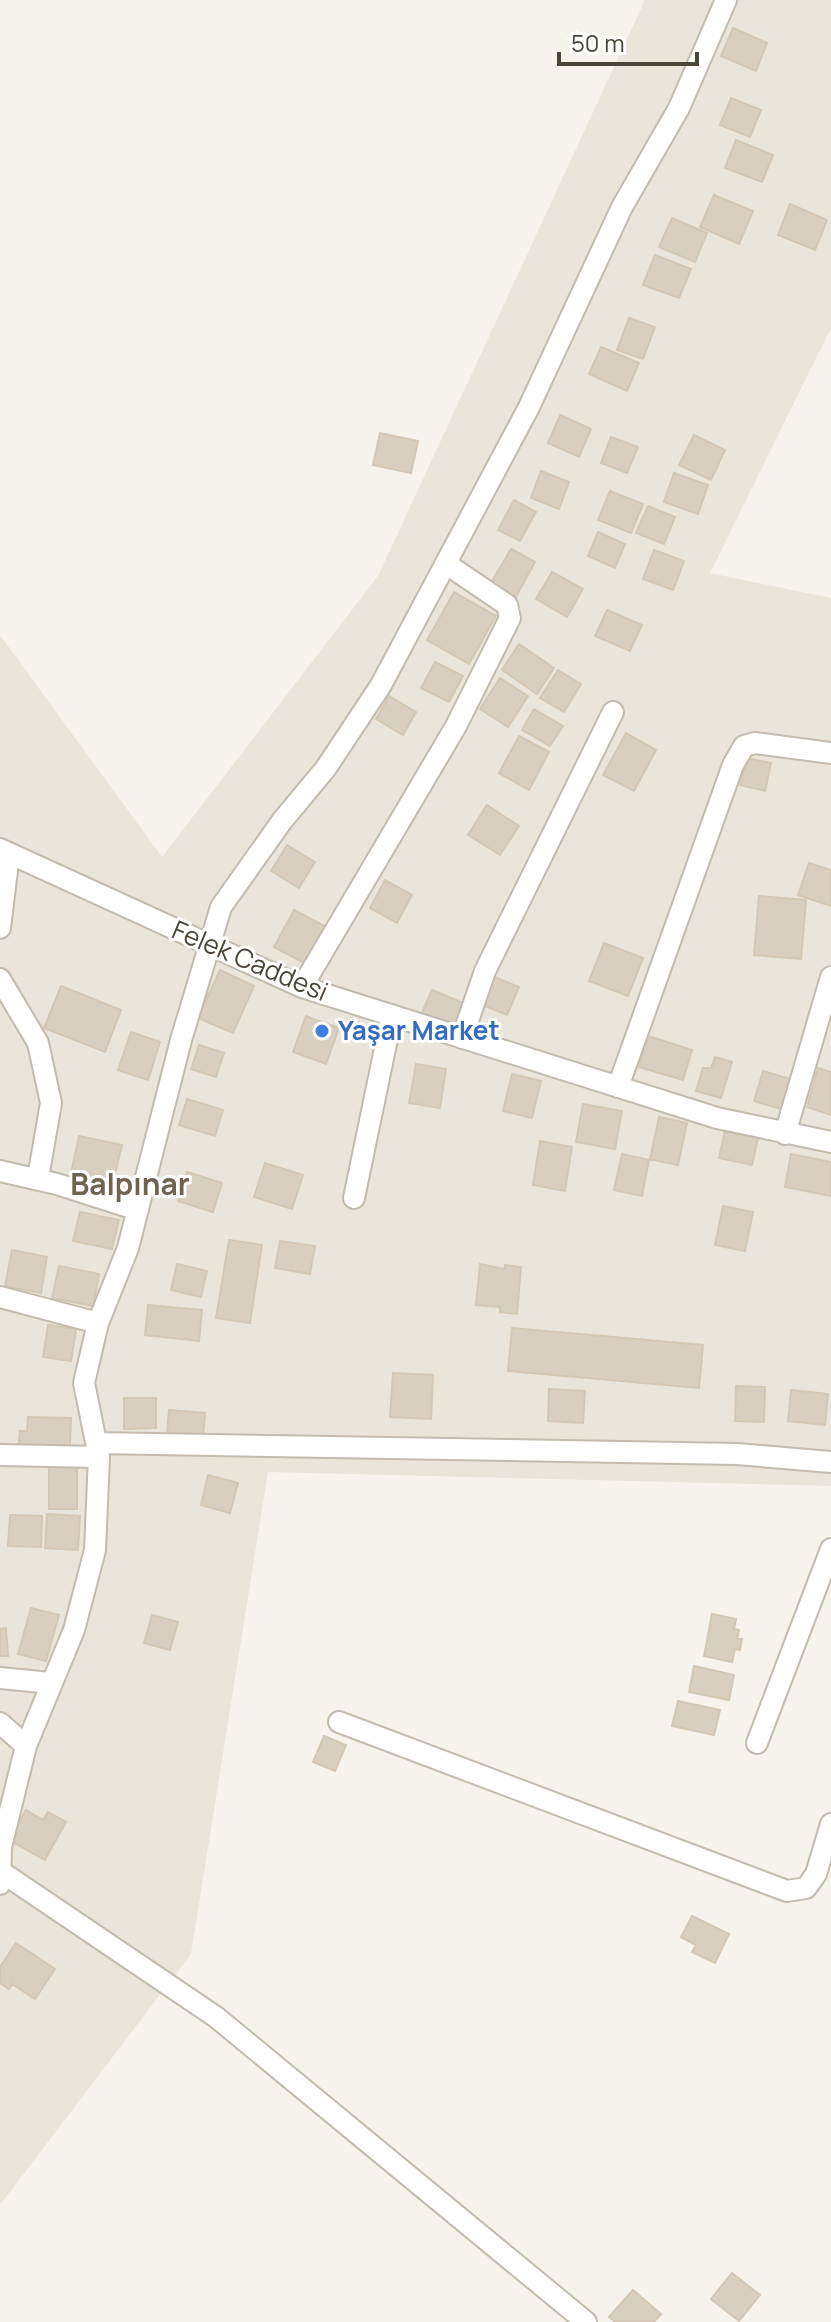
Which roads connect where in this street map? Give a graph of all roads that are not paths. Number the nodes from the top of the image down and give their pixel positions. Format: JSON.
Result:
{"nodes":[{"id":1,"x":726,"y":0,"type":"edge"},
{"id":2,"x":448,"y":565,"type":"junction"},
{"id":3,"x":613,"y":712,"type":"dead end"},
{"id":4,"x":831,"y":753,"type":"edge"},
{"id":5,"x":5,"y":852,"type":"edge"},
{"id":6,"x":0,"y":928,"type":"edge"},
{"id":7,"x":209,"y":942,"type":"junction"},
{"id":8,"x":831,"y":977,"type":"edge"},
{"id":9,"x":0,"y":979,"type":"edge"},
{"id":10,"x":302,"y":987,"type":"junction"},
{"id":11,"x":392,"y":1015,"type":"junction"},
{"id":12,"x":462,"y":1038,"type":"junction"},
{"id":13,"x":618,"y":1087,"type":"junction"},
{"id":14,"x":785,"y":1134,"type":"junction"},
{"id":15,"x":831,"y":1142,"type":"edge"},
{"id":16,"x":0,"y":1171,"type":"edge"},
{"id":17,"x":38,"y":1178,"type":"junction"},
{"id":18,"x":354,"y":1198,"type":"dead end"},
{"id":19,"x":138,"y":1210,"type":"junction"},
{"id":20,"x":0,"y":1297,"type":"edge"},
{"id":21,"x":98,"y":1323,"type":"junction"},
{"id":22,"x":98,"y":1450,"type":"junction"},
{"id":23,"x":0,"y":1455,"type":"edge"},
{"id":24,"x":831,"y":1462,"type":"edge"},
{"id":25,"x":831,"y":1549,"type":"edge"},
{"id":26,"x":0,"y":1678,"type":"edge"},
{"id":27,"x":51,"y":1683,"type":"junction"},
{"id":28,"x":339,"y":1722,"type":"dead end"},
{"id":29,"x":0,"y":1723,"type":"edge"},
{"id":30,"x":757,"y":1743,"type":"dead end"},
{"id":31,"x":26,"y":1746,"type":"junction"},
{"id":32,"x":831,"y":1824,"type":"edge"},
{"id":33,"x":2,"y":1879,"type":"edge"},
{"id":34,"x":586,"y":2322,"type":"edge"}],
"edges":[{"from":1,"to":2,"type":"street"},
{"from":2,"to":7,"type":"street"},
{"from":2,"to":10,"type":"street"},
{"from":3,"to":12,"type":"street"},
{"from":4,"to":13,"type":"street"},
{"from":5,"to":6,"type":"street"},
{"from":5,"to":7,"type":"street","name":"Felek Caddesi"},
{"from":7,"to":10,"type":"street","name":"Felek Caddesi"},
{"from":7,"to":19,"type":"street"},
{"from":8,"to":14,"type":"street"},
{"from":9,"to":17,"type":"street"},
{"from":10,"to":11,"type":"street","name":"Felek Caddesi"},
{"from":11,"to":12,"type":"street","name":"Felek Caddesi"},
{"from":11,"to":18,"type":"street"},
{"from":12,"to":13,"type":"street","name":"Felek Caddesi"},
{"from":13,"to":14,"type":"street","name":"Felek Caddesi"},
{"from":14,"to":15,"type":"street","name":"Felek Caddesi"},
{"from":16,"to":17,"type":"street"},
{"from":17,"to":19,"type":"street"},
{"from":19,"to":21,"type":"street"},
{"from":20,"to":21,"type":"street"},
{"from":21,"to":22,"type":"street"},
{"from":22,"to":23,"type":"street"},
{"from":22,"to":24,"type":"street"},
{"from":22,"to":27,"type":"street"},
{"from":25,"to":30,"type":"street"},
{"from":26,"to":27,"type":"street"},
{"from":27,"to":31,"type":"street"},
{"from":28,"to":32,"type":"street"},
{"from":29,"to":31,"type":"street"},
{"from":31,"to":33,"type":"street"},
{"from":33,"to":34,"type":"street"}]}
